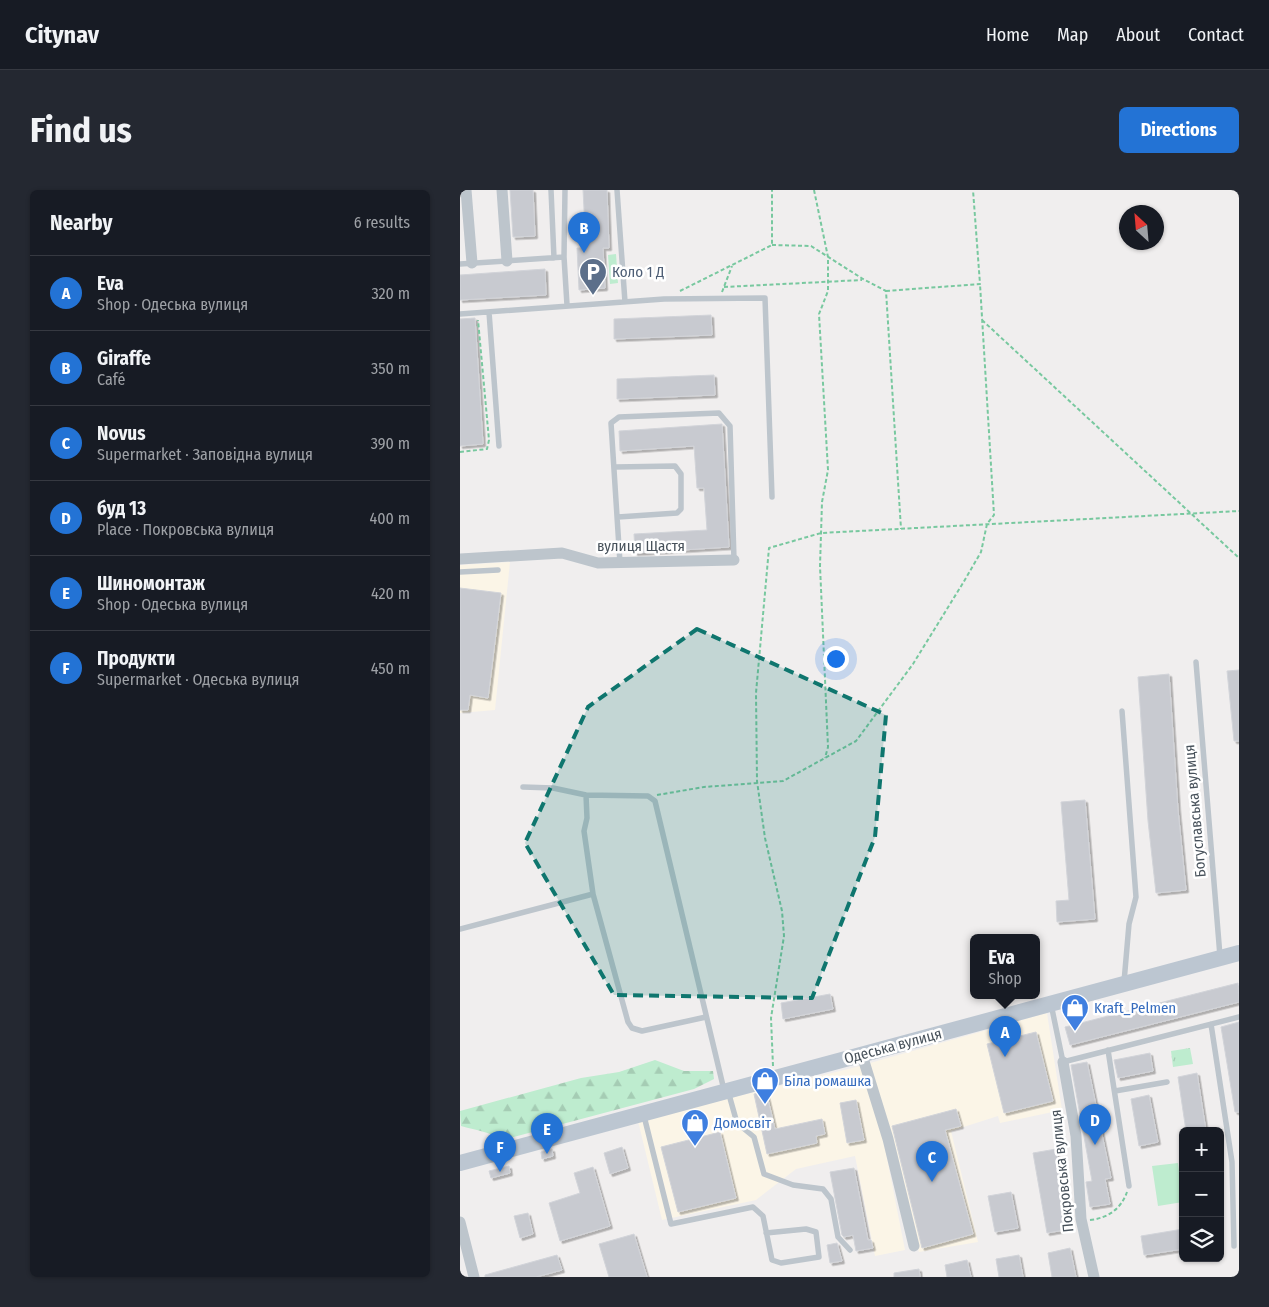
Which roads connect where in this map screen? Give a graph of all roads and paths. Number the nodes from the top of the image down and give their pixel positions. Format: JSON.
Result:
{"nodes":[{"id":1,"x":466,"y":190,"type":"edge"},
{"id":2,"x":502,"y":190,"type":"edge"},
{"id":3,"x":551,"y":190,"type":"edge"},
{"id":4,"x":565,"y":190,"type":"edge"},
{"id":5,"x":617,"y":190,"type":"edge"},
{"id":6,"x":772,"y":190,"type":"edge"},
{"id":7,"x":814,"y":190,"type":"edge"},
{"id":8,"x":974,"y":190,"type":"edge"},
{"id":9,"x":772,"y":245,"type":"junction"},
{"id":10,"x":564,"y":257,"type":"junction"},
{"id":11,"x":828,"y":257,"type":"junction"},
{"id":12,"x":554,"y":258,"type":"junction"},
{"id":13,"x":507,"y":261,"type":"junction"},
{"id":14,"x":472,"y":263,"type":"junction"},
{"id":15,"x":460,"y":264,"type":"edge"},
{"id":16,"x":732,"y":265,"type":"junction"},
{"id":17,"x":863,"y":279,"type":"junction"},
{"id":18,"x":828,"y":281,"type":"junction"},
{"id":19,"x":980,"y":284,"type":"junction"},
{"id":20,"x":724,"y":287,"type":"junction"},
{"id":21,"x":886,"y":291,"type":"junction"},
{"id":22,"x":664,"y":299,"type":"junction"},
{"id":23,"x":720,"y":299,"type":"junction"},
{"id":24,"x":626,"y":302,"type":"junction"},
{"id":25,"x":567,"y":305,"type":"junction"},
{"id":26,"x":489,"y":312,"type":"junction"},
{"id":27,"x":460,"y":314,"type":"edge"},
{"id":28,"x":470,"y":314,"type":"junction"},
{"id":29,"x":982,"y":320,"type":"junction"},
{"id":30,"x":499,"y":446,"type":"dead end"},
{"id":31,"x":460,"y":452,"type":"edge"},
{"id":32,"x":615,"y":467,"type":"junction"},
{"id":33,"x":772,"y":497,"type":"dead end"},
{"id":34,"x":1239,"y":511,"type":"edge"},
{"id":35,"x":1191,"y":513,"type":"junction"},
{"id":36,"x":618,"y":517,"type":"junction"},
{"id":37,"x":987,"y":524,"type":"junction"},
{"id":38,"x":901,"y":529,"type":"junction"},
{"id":39,"x":821,"y":533,"type":"junction"},
{"id":40,"x":1239,"y":558,"type":"edge"},
{"id":41,"x":460,"y":559,"type":"edge"},
{"id":42,"x":734,"y":560,"type":"joint"},
{"id":43,"x":620,"y":563,"type":"junction"},
{"id":44,"x":498,"y":570,"type":"dead end"},
{"id":45,"x":460,"y":572,"type":"edge"},
{"id":46,"x":1196,"y":662,"type":"dead end"},
{"id":47,"x":1122,"y":711,"type":"dead end"},
{"id":48,"x":825,"y":758,"type":"junction"},
{"id":49,"x":757,"y":781,"type":"junction"},
{"id":50,"x":523,"y":787,"type":"dead end"},
{"id":51,"x":586,"y":795,"type":"junction"},
{"id":52,"x":648,"y":796,"type":"junction"},
{"id":53,"x":593,"y":894,"type":"junction"},
{"id":54,"x":460,"y":929,"type":"edge"},
{"id":55,"x":1239,"y":953,"type":"edge"},
{"id":56,"x":1220,"y":958,"type":"junction"},
{"id":57,"x":1124,"y":984,"type":"junction"},
{"id":58,"x":1052,"y":1004,"type":"junction"},
{"id":59,"x":706,"y":1016,"type":"junction"},
{"id":60,"x":1239,"y":1017,"type":"edge"},
{"id":61,"x":1211,"y":1024,"type":"junction"},
{"id":62,"x":1108,"y":1050,"type":"junction"},
{"id":63,"x":862,"y":1055,"type":"junction"},
{"id":64,"x":1063,"y":1062,"type":"junction"},
{"id":65,"x":774,"y":1079,"type":"junction"},
{"id":66,"x":1167,"y":1082,"type":"dead end"},
{"id":67,"x":1115,"y":1091,"type":"junction"},
{"id":68,"x":726,"y":1092,"type":"junction"},
{"id":69,"x":643,"y":1114,"type":"junction"},
{"id":70,"x":1236,"y":1161,"type":"edge"},
{"id":71,"x":460,"y":1162,"type":"edge"},
{"id":72,"x":1129,"y":1186,"type":"joint"},
{"id":73,"x":1080,"y":1219,"type":"junction"},
{"id":74,"x":460,"y":1222,"type":"edge"},
{"id":75,"x":766,"y":1233,"type":"junction"},
{"id":76,"x":914,"y":1246,"type":"dead end"},
{"id":77,"x":1234,"y":1246,"type":"dead end"},
{"id":78,"x":850,"y":1250,"type":"dead end"},
{"id":79,"x":474,"y":1277,"type":"edge"},
{"id":80,"x":1094,"y":1277,"type":"edge"}],
"edges":[{"from":1,"to":14,"type":"street"},
{"from":2,"to":13,"type":"street"},
{"from":3,"to":12,"type":"lane"},
{"from":4,"to":10,"type":"lane"},
{"from":5,"to":24,"type":"lane"},
{"from":6,"to":9,"type":"path"},
{"from":7,"to":11,"type":"path"},
{"from":8,"to":19,"type":"path"},
{"from":9,"to":11,"type":"path"},
{"from":9,"to":16,"type":"path"},
{"from":10,"to":12,"type":"lane"},
{"from":10,"to":25,"type":"lane"},
{"from":11,"to":17,"type":"path"},
{"from":11,"to":18,"type":"path"},
{"from":12,"to":13,"type":"lane"},
{"from":13,"to":14,"type":"lane"},
{"from":14,"to":15,"type":"lane"},
{"from":16,"to":20,"type":"path"},
{"from":16,"to":22,"type":"path"},
{"from":17,"to":18,"type":"path"},
{"from":17,"to":21,"type":"path"},
{"from":18,"to":20,"type":"path"},
{"from":18,"to":39,"type":"path"},
{"from":19,"to":21,"type":"path"},
{"from":19,"to":29,"type":"path"},
{"from":20,"to":23,"type":"path"},
{"from":21,"to":38,"type":"path"},
{"from":22,"to":23,"type":"lane"},
{"from":22,"to":24,"type":"lane"},
{"from":23,"to":33,"type":"lane"},
{"from":24,"to":25,"type":"lane"},
{"from":25,"to":26,"type":"lane"},
{"from":26,"to":28,"type":"lane"},
{"from":26,"to":30,"type":"lane"},
{"from":27,"to":28,"type":"lane"},
{"from":28,"to":31,"type":"path"},
{"from":29,"to":35,"type":"path"},
{"from":29,"to":37,"type":"path"},
{"from":32,"to":36,"type":"lane"},
{"from":32,"to":36,"type":"lane"},
{"from":32,"to":42,"type":"lane"},
{"from":34,"to":35,"type":"path"},
{"from":35,"to":37,"type":"path"},
{"from":35,"to":40,"type":"path"},
{"from":36,"to":43,"type":"lane"},
{"from":37,"to":38,"type":"path"},
{"from":37,"to":48,"type":"path"},
{"from":38,"to":39,"type":"path"},
{"from":39,"to":48,"type":"path"},
{"from":39,"to":49,"type":"path"},
{"from":41,"to":43,"type":"street","name":"вулиця Щастя"},
{"from":42,"to":43,"type":"street","name":"вулиця Щастя"},
{"from":44,"to":45,"type":"lane"},
{"from":46,"to":56,"type":"lane","name":"Богуславська вулиця"},
{"from":47,"to":57,"type":"lane"},
{"from":48,"to":49,"type":"path"},
{"from":49,"to":52,"type":"path"},
{"from":49,"to":65,"type":"path"},
{"from":50,"to":51,"type":"lane"},
{"from":51,"to":52,"type":"lane"},
{"from":51,"to":53,"type":"lane"},
{"from":52,"to":59,"type":"lane"},
{"from":53,"to":54,"type":"lane"},
{"from":53,"to":59,"type":"lane"},
{"from":55,"to":56,"type":"street","name":"Одеська вулиця"},
{"from":56,"to":57,"type":"street","name":"Одеська вулиця"},
{"from":57,"to":58,"type":"street","name":"Одеська вулиця"},
{"from":58,"to":63,"type":"street","name":"Одеська вулиця"},
{"from":58,"to":64,"type":"lane"},
{"from":59,"to":68,"type":"lane"},
{"from":60,"to":61,"type":"lane"},
{"from":61,"to":62,"type":"lane"},
{"from":61,"to":70,"type":"lane"},
{"from":62,"to":64,"type":"lane"},
{"from":62,"to":67,"type":"lane"},
{"from":63,"to":65,"type":"street","name":"Одеська вулиця"},
{"from":63,"to":76,"type":"street"},
{"from":64,"to":73,"type":"street","name":"Покровська вулиця"},
{"from":65,"to":68,"type":"street","name":"Одеська вулиця"},
{"from":66,"to":67,"type":"lane"},
{"from":67,"to":72,"type":"lane"},
{"from":68,"to":69,"type":"street","name":"Одеська вулиця"},
{"from":68,"to":78,"type":"lane"},
{"from":69,"to":71,"type":"street","name":"Одеська вулиця"},
{"from":69,"to":75,"type":"lane"},
{"from":70,"to":77,"type":"lane"},
{"from":72,"to":73,"type":"path"},
{"from":73,"to":80,"type":"street","name":"Покровська вулиця"},
{"from":74,"to":79,"type":"street"},
{"from":75,"to":75,"type":"lane"}]}
